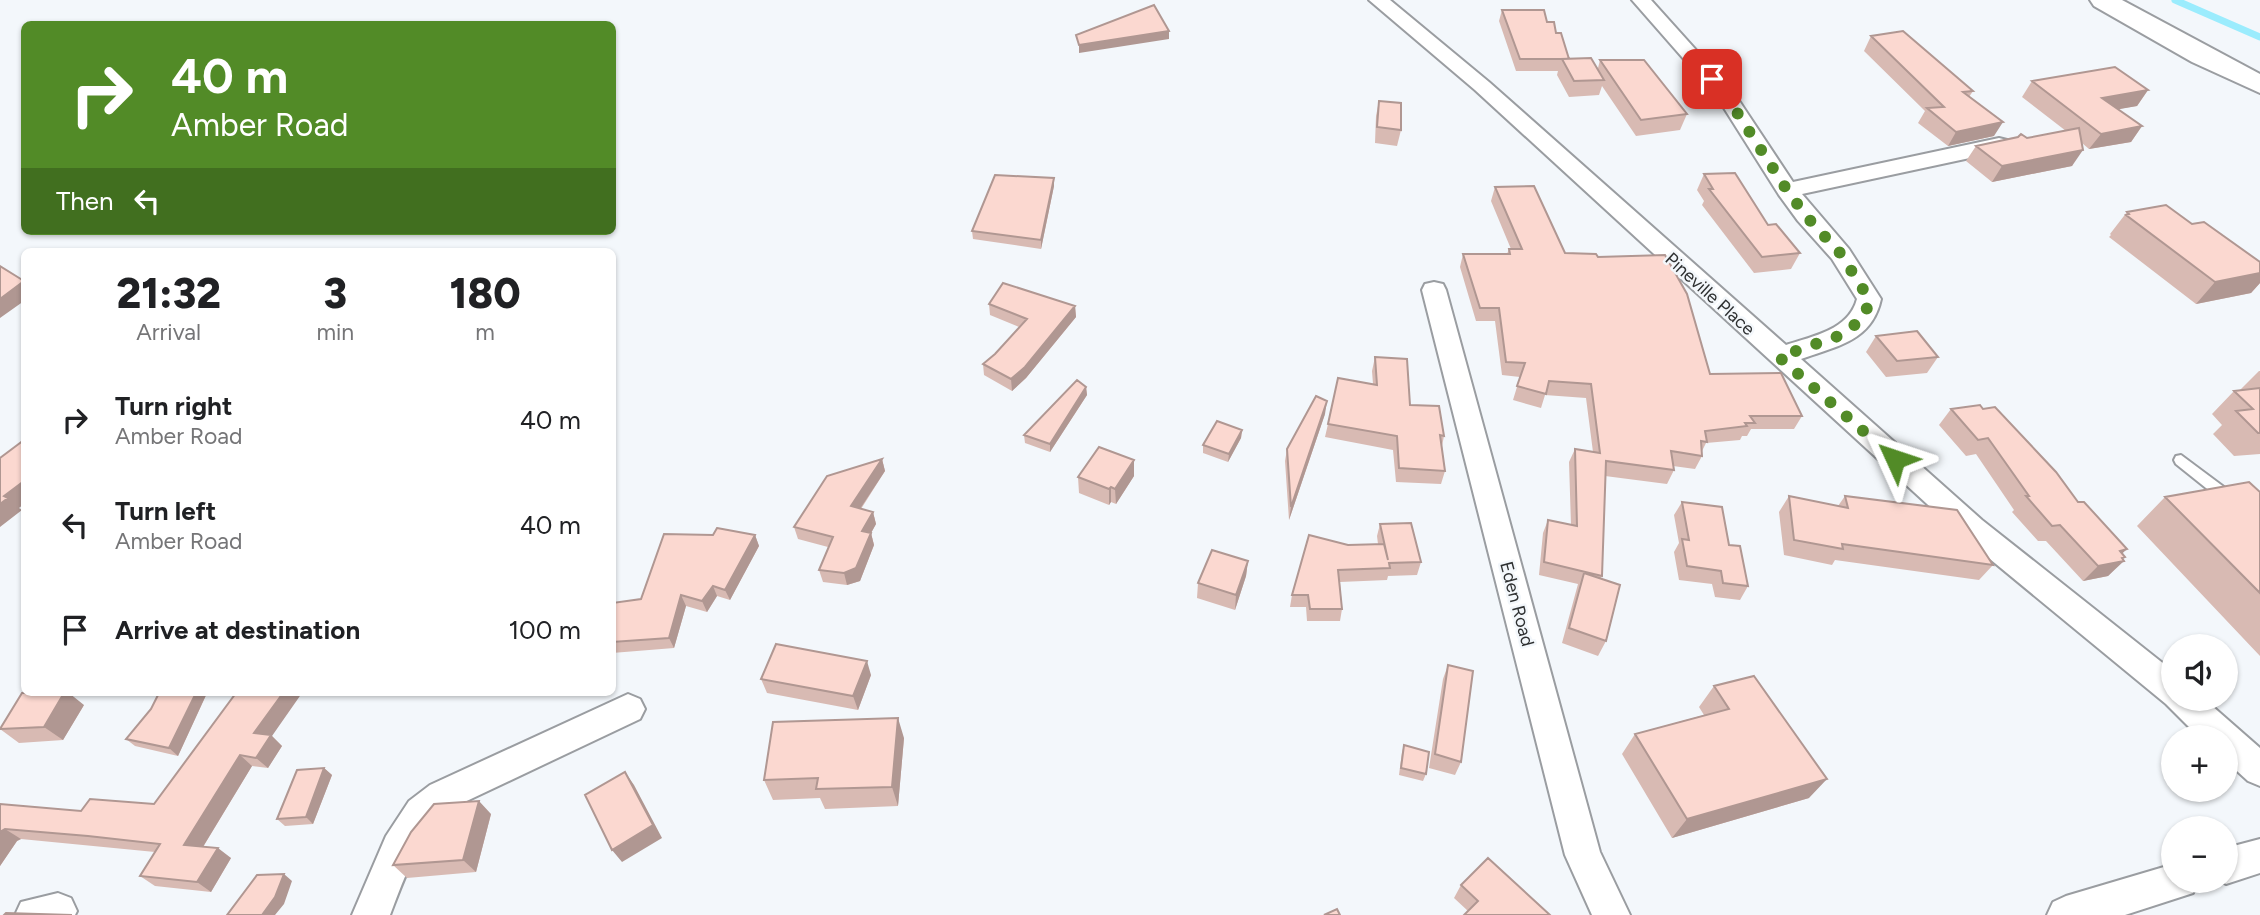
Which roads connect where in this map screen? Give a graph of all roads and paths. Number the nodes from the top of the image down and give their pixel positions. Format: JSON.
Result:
{"nodes":[{"id":1,"x":1378,"y":0,"type":"edge"},
{"id":2,"x":1641,"y":0,"type":"edge"},
{"id":3,"x":2103,"y":0,"type":"edge"},
{"id":4,"x":2260,"y":85,"type":"edge"},
{"id":5,"x":1999,"y":145,"type":"edge"},
{"id":6,"x":1787,"y":190,"type":"junction"},
{"id":7,"x":1434,"y":290,"type":"dead end"},
{"id":8,"x":1779,"y":357,"type":"junction"},
{"id":9,"x":2181,"y":460,"type":"dead end"},
{"id":10,"x":2240,"y":509,"type":"edge"},
{"id":11,"x":2161,"y":681,"type":"edge"},
{"id":12,"x":628,"y":709,"type":"dead end"},
{"id":13,"x":2194,"y":711,"type":"edge"},
{"id":14,"x":2210,"y":725,"type":"edge"},
{"id":15,"x":2238,"y":750,"type":"edge"},
{"id":16,"x":2260,"y":770,"type":"edge"},
{"id":17,"x":2260,"y":856,"type":"edge"},
{"id":18,"x":2238,"y":862,"type":"edge"},
{"id":19,"x":2161,"y":886,"type":"edge"},
{"id":20,"x":371,"y":915,"type":"edge"},
{"id":21,"x":1611,"y":915,"type":"edge"},
{"id":22,"x":2066,"y":915,"type":"edge"}],
"edges":[{"from":1,"to":8,"type":"street","name":"Pineville Place"},
{"from":2,"to":6,"type":"street"},
{"from":3,"to":4,"type":"street"},
{"from":5,"to":6,"type":"street"},
{"from":6,"to":8,"type":"street"},
{"from":7,"to":21,"type":"street","name":"Eden Road"},
{"from":8,"to":11,"type":"street","name":"Pineville Place"},
{"from":9,"to":10,"type":"lane"},
{"from":12,"to":20,"type":"street"},
{"from":13,"to":14,"type":"street"},
{"from":15,"to":16,"type":"street"},
{"from":17,"to":18,"type":"street"},
{"from":19,"to":22,"type":"street"}]}
